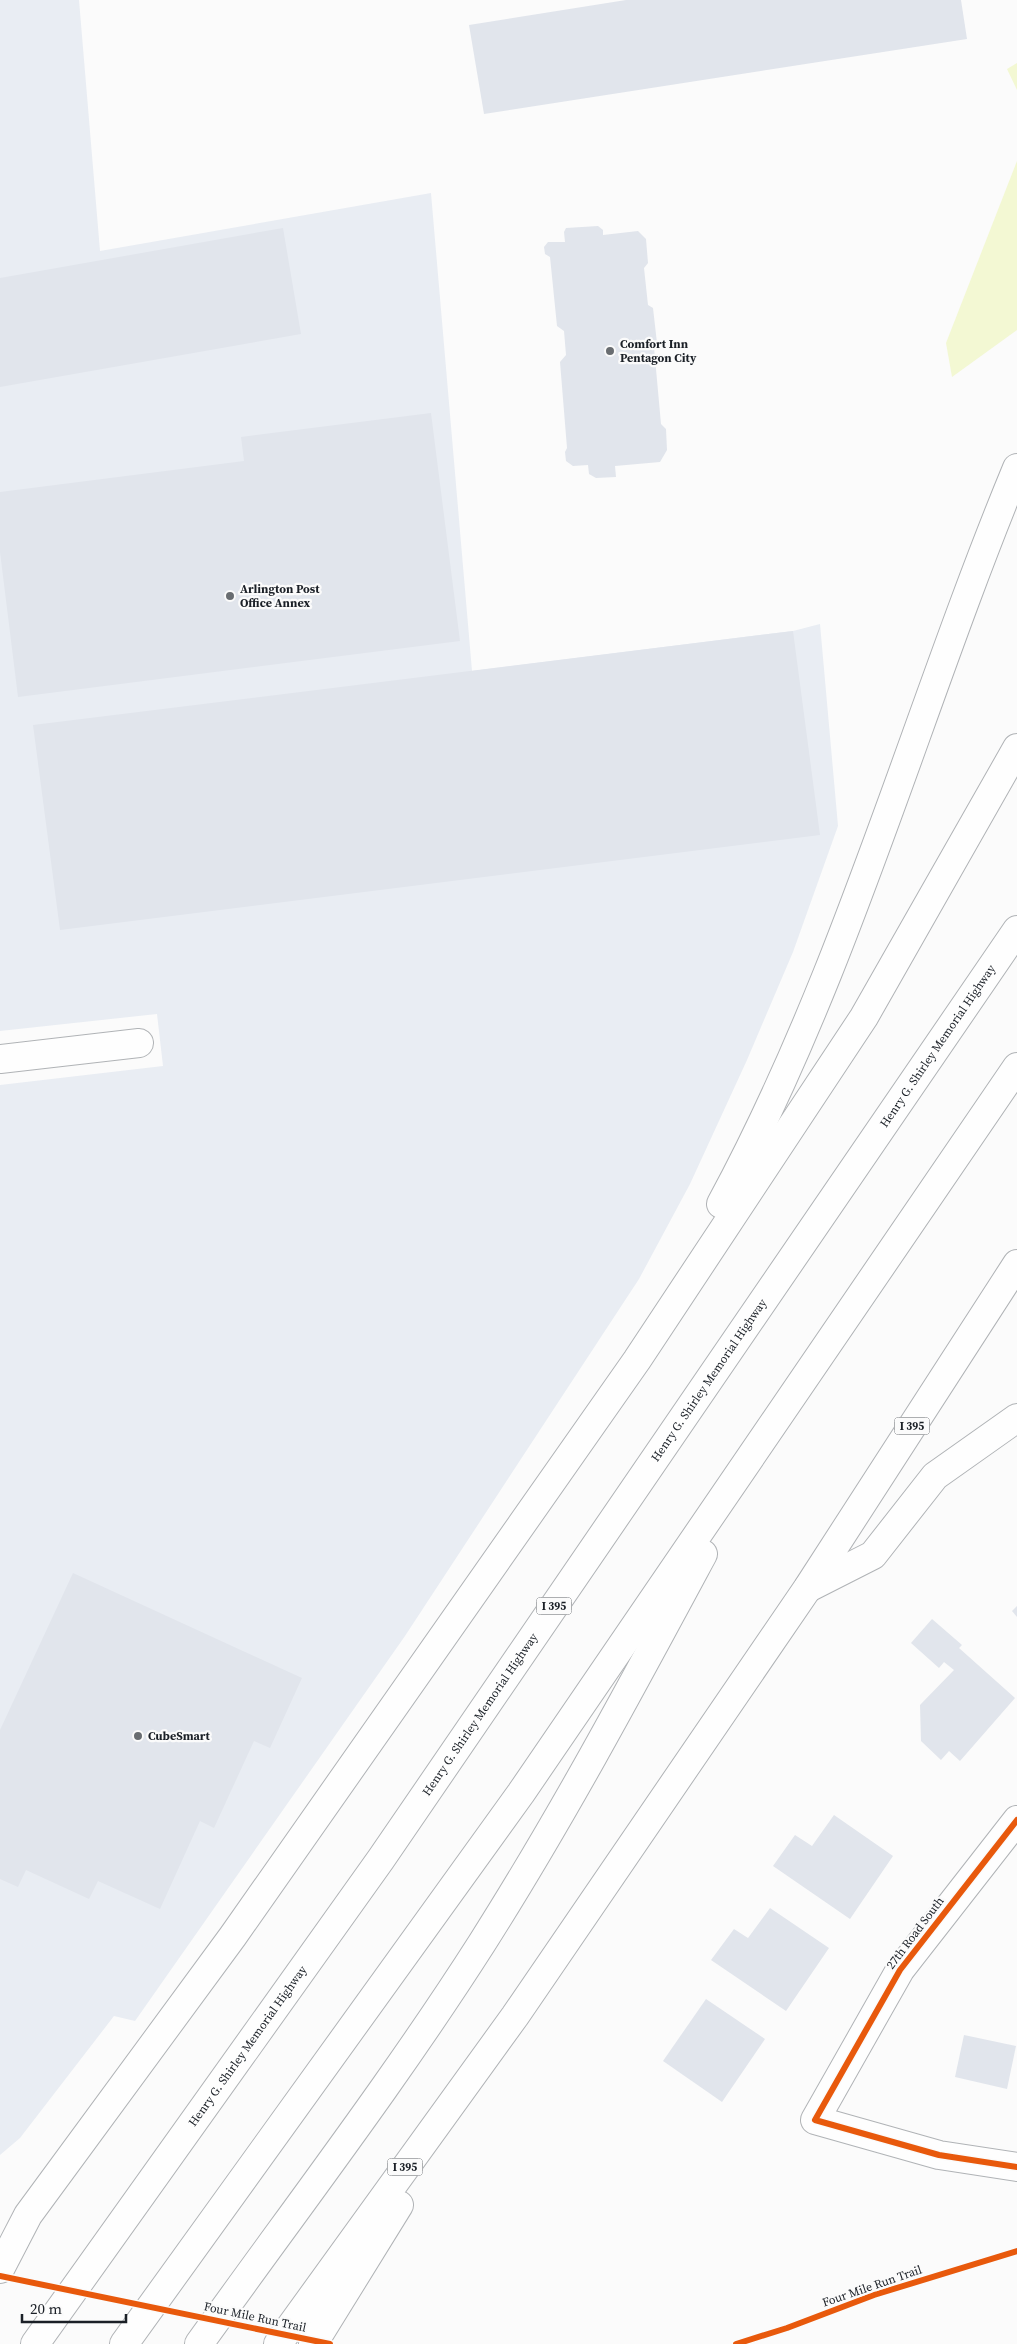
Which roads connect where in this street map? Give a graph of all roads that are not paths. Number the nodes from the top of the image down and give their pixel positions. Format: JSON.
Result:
{"nodes":[{"id":1,"x":1017,"y":468,"type":"edge"},
{"id":2,"x":1017,"y":748,"type":"edge"},
{"id":3,"x":1017,"y":930,"type":"edge"},
{"id":4,"x":139,"y":1044,"type":"dead end"},
{"id":5,"x":0,"y":1059,"type":"edge"},
{"id":6,"x":1017,"y":1066,"type":"edge"},
{"id":7,"x":1017,"y":1264,"type":"edge"},
{"id":8,"x":637,"y":1360,"type":"junction"},
{"id":9,"x":1017,"y":1418,"type":"edge"},
{"id":10,"x":774,"y":1426,"type":"junction"},
{"id":11,"x":807,"y":1589,"type":"junction"},
{"id":12,"x":1017,"y":1820,"type":"edge"},
{"id":13,"x":515,"y":2016,"type":"junction"},
{"id":14,"x":1017,"y":2167,"type":"edge"},
{"id":15,"x":2,"y":2254,"type":"edge"},
{"id":16,"x":317,"y":2337,"type":"edge"},
{"id":17,"x":35,"y":2344,"type":"edge"},
{"id":18,"x":124,"y":2344,"type":"edge"},
{"id":19,"x":199,"y":2344,"type":"edge"},
{"id":20,"x":278,"y":2344,"type":"edge"}],
"edges":[{"from":1,"to":8,"type":"main road"},
{"from":2,"to":8,"type":"main road"},
{"from":3,"to":17,"type":"main road","name":"Henry G. Shirley Memorial Highway","number":"I 395"},
{"from":4,"to":5,"type":"main road"},
{"from":6,"to":10,"type":"main road"},
{"from":7,"to":11,"type":"main road","number":"I 395"},
{"from":8,"to":15,"type":"main road"},
{"from":9,"to":11,"type":"main road"},
{"from":10,"to":18,"type":"main road"},
{"from":10,"to":19,"type":"main road"},
{"from":11,"to":13,"type":"main road","number":"I 395"},
{"from":12,"to":14,"type":"main road","name":"27th Road South"},
{"from":13,"to":16,"type":"main road"},
{"from":13,"to":20,"type":"main road","number":"I 395"}]}
